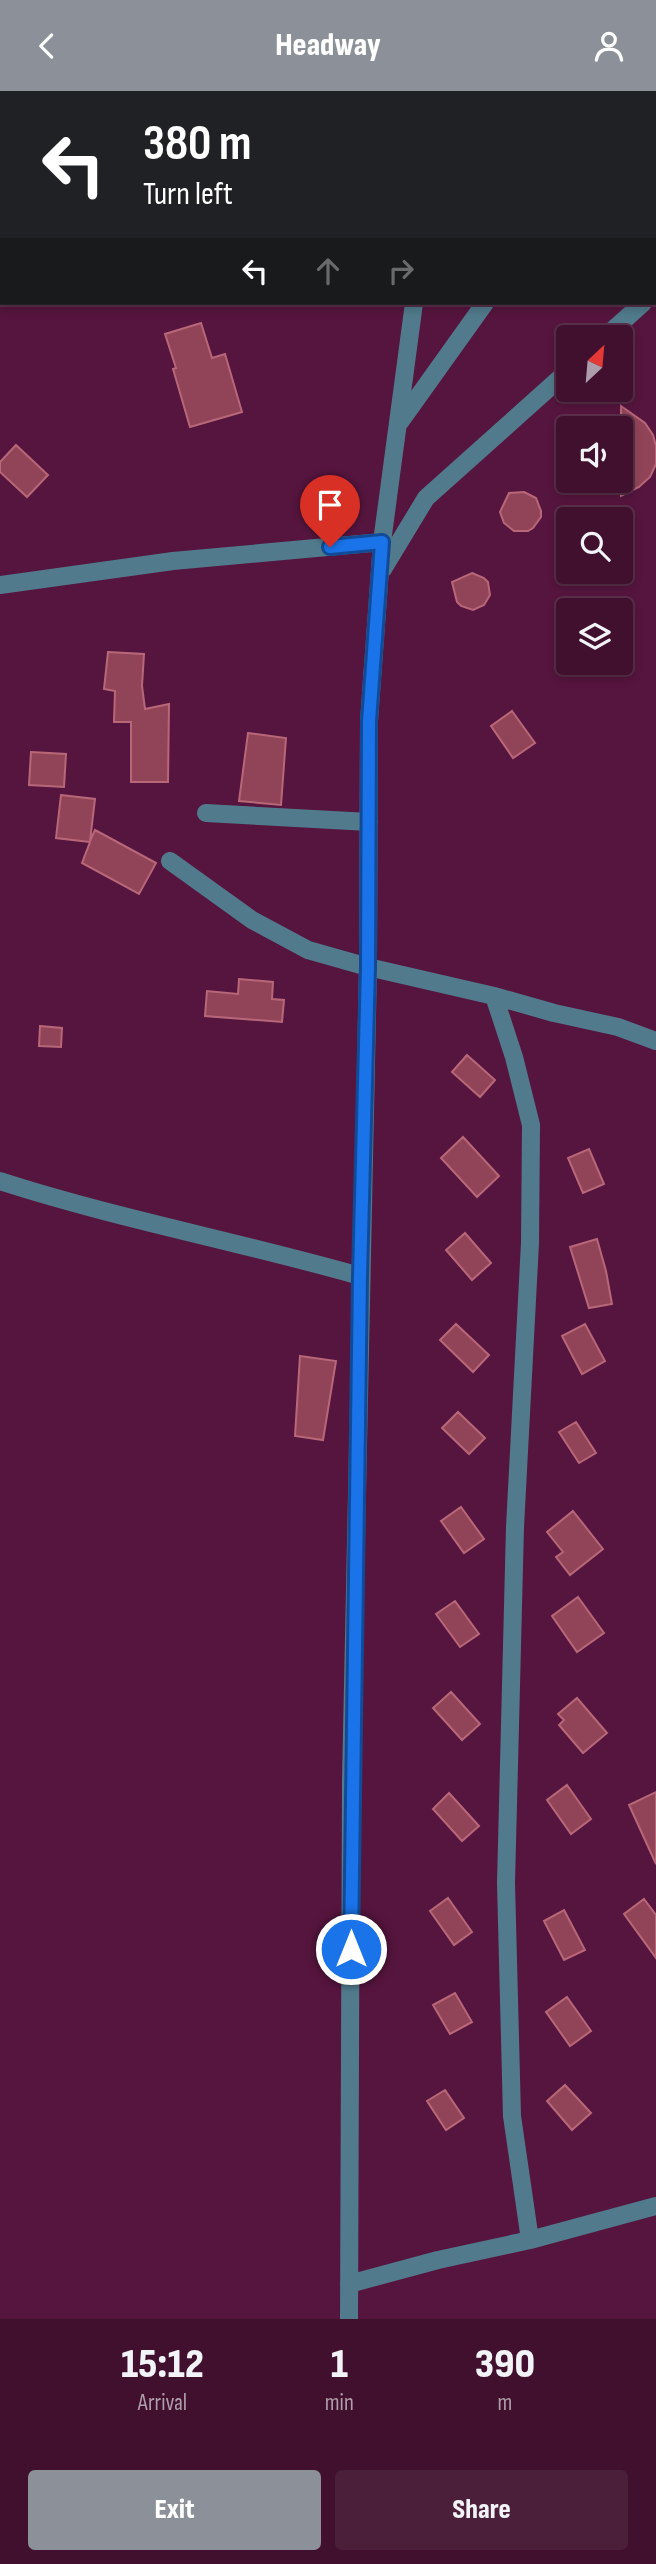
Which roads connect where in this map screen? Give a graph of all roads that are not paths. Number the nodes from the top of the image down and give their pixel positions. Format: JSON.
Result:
{"nodes":[{"id":1,"x":414,"y":305,"type":"edge"},
{"id":2,"x":484,"y":305,"type":"edge"},
{"id":3,"x":641,"y":305,"type":"edge"},
{"id":4,"x":618,"y":325,"type":"edge"},
{"id":5,"x":556,"y":382,"type":"edge"},
{"id":6,"x":398,"y":425,"type":"junction"},
{"id":7,"x":382,"y":542,"type":"junction"},
{"id":8,"x":379,"y":575,"type":"junction"},
{"id":9,"x":0,"y":586,"type":"edge"},
{"id":10,"x":205,"y":813,"type":"dead end"},
{"id":11,"x":369,"y":822,"type":"junction"},
{"id":12,"x":170,"y":861,"type":"dead end"},
{"id":13,"x":368,"y":967,"type":"junction"},
{"id":14,"x":494,"y":996,"type":"junction"},
{"id":15,"x":656,"y":1041,"type":"edge"},
{"id":16,"x":0,"y":1181,"type":"edge"},
{"id":17,"x":360,"y":1276,"type":"junction"},
{"id":18,"x":656,"y":2206,"type":"edge"},
{"id":19,"x":530,"y":2241,"type":"junction"},
{"id":20,"x":349,"y":2284,"type":"junction"},
{"id":21,"x":349,"y":2319,"type":"edge"}],
"edges":[{"from":1,"to":6,"type":"street"},
{"from":2,"to":6,"type":"street"},
{"from":3,"to":4,"type":"street"},
{"from":5,"to":8,"type":"street"},
{"from":6,"to":7,"type":"street"},
{"from":7,"to":8,"type":"street"},
{"from":7,"to":9,"type":"street"},
{"from":8,"to":11,"type":"street"},
{"from":10,"to":11,"type":"street"},
{"from":11,"to":13,"type":"street"},
{"from":12,"to":13,"type":"street"},
{"from":13,"to":14,"type":"street"},
{"from":13,"to":17,"type":"street"},
{"from":14,"to":15,"type":"street"},
{"from":14,"to":19,"type":"street"},
{"from":16,"to":17,"type":"street"},
{"from":17,"to":20,"type":"street"},
{"from":18,"to":19,"type":"street"},
{"from":19,"to":20,"type":"street"},
{"from":20,"to":21,"type":"street"}]}
